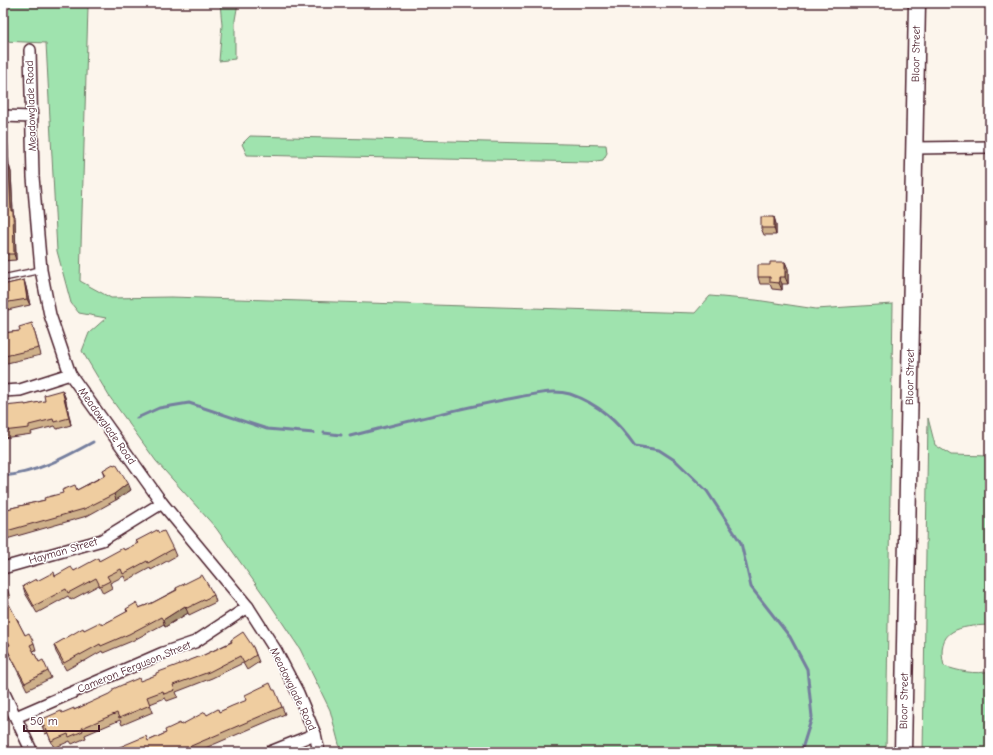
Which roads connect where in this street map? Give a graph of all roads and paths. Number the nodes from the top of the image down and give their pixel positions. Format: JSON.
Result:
{"nodes":[{"id":1,"x":917,"y":3,"type":"edge"},
{"id":2,"x":30,"y":50,"type":"dead end"},
{"id":3,"x":3,"y":116,"type":"edge"},
{"id":4,"x":32,"y":117,"type":"junction"},
{"id":5,"x":990,"y":147,"type":"edge"},
{"id":6,"x":914,"y":148,"type":"junction"},
{"id":7,"x":41,"y":270,"type":"junction"},
{"id":8,"x":3,"y":278,"type":"edge"},
{"id":9,"x":70,"y":374,"type":"junction"},
{"id":10,"x":3,"y":391,"type":"edge"},
{"id":11,"x":162,"y":503,"type":"junction"},
{"id":12,"x":3,"y":568,"type":"edge"},
{"id":13,"x":248,"y":607,"type":"junction"},
{"id":14,"x":3,"y":691,"type":"edge"},
{"id":15,"x":16,"y":717,"type":"junction"},
{"id":16,"x":315,"y":734,"type":"junction"},
{"id":17,"x":32,"y":752,"type":"edge"},
{"id":18,"x":270,"y":752,"type":"edge"},
{"id":19,"x":319,"y":752,"type":"edge"},
{"id":20,"x":903,"y":752,"type":"edge"}],
"edges":[{"from":1,"to":6,"type":"main road","name":"Bloor Street"},
{"from":2,"to":4,"type":"street","name":"Meadowglade Road"},
{"from":3,"to":4,"type":"street"},
{"from":4,"to":7,"type":"street","name":"Meadowglade Road"},
{"from":5,"to":6,"type":"street"},
{"from":6,"to":20,"type":"main road","name":"Bloor Street"},
{"from":7,"to":8,"type":"lane"},
{"from":7,"to":9,"type":"street","name":"Meadowglade Road"},
{"from":9,"to":10,"type":"street"},
{"from":9,"to":11,"type":"street","name":"Meadowglade Road"},
{"from":11,"to":12,"type":"street","name":"Hayman Street"},
{"from":11,"to":13,"type":"street","name":"Meadowglade Road"},
{"from":13,"to":15,"type":"street","name":"Cameron Ferguson Street"},
{"from":13,"to":16,"type":"street","name":"Meadowglade Road"},
{"from":14,"to":15,"type":"street"},
{"from":15,"to":17,"type":"street"},
{"from":16,"to":18,"type":"street"},
{"from":16,"to":19,"type":"street","name":"Meadowglade Road"}]}
